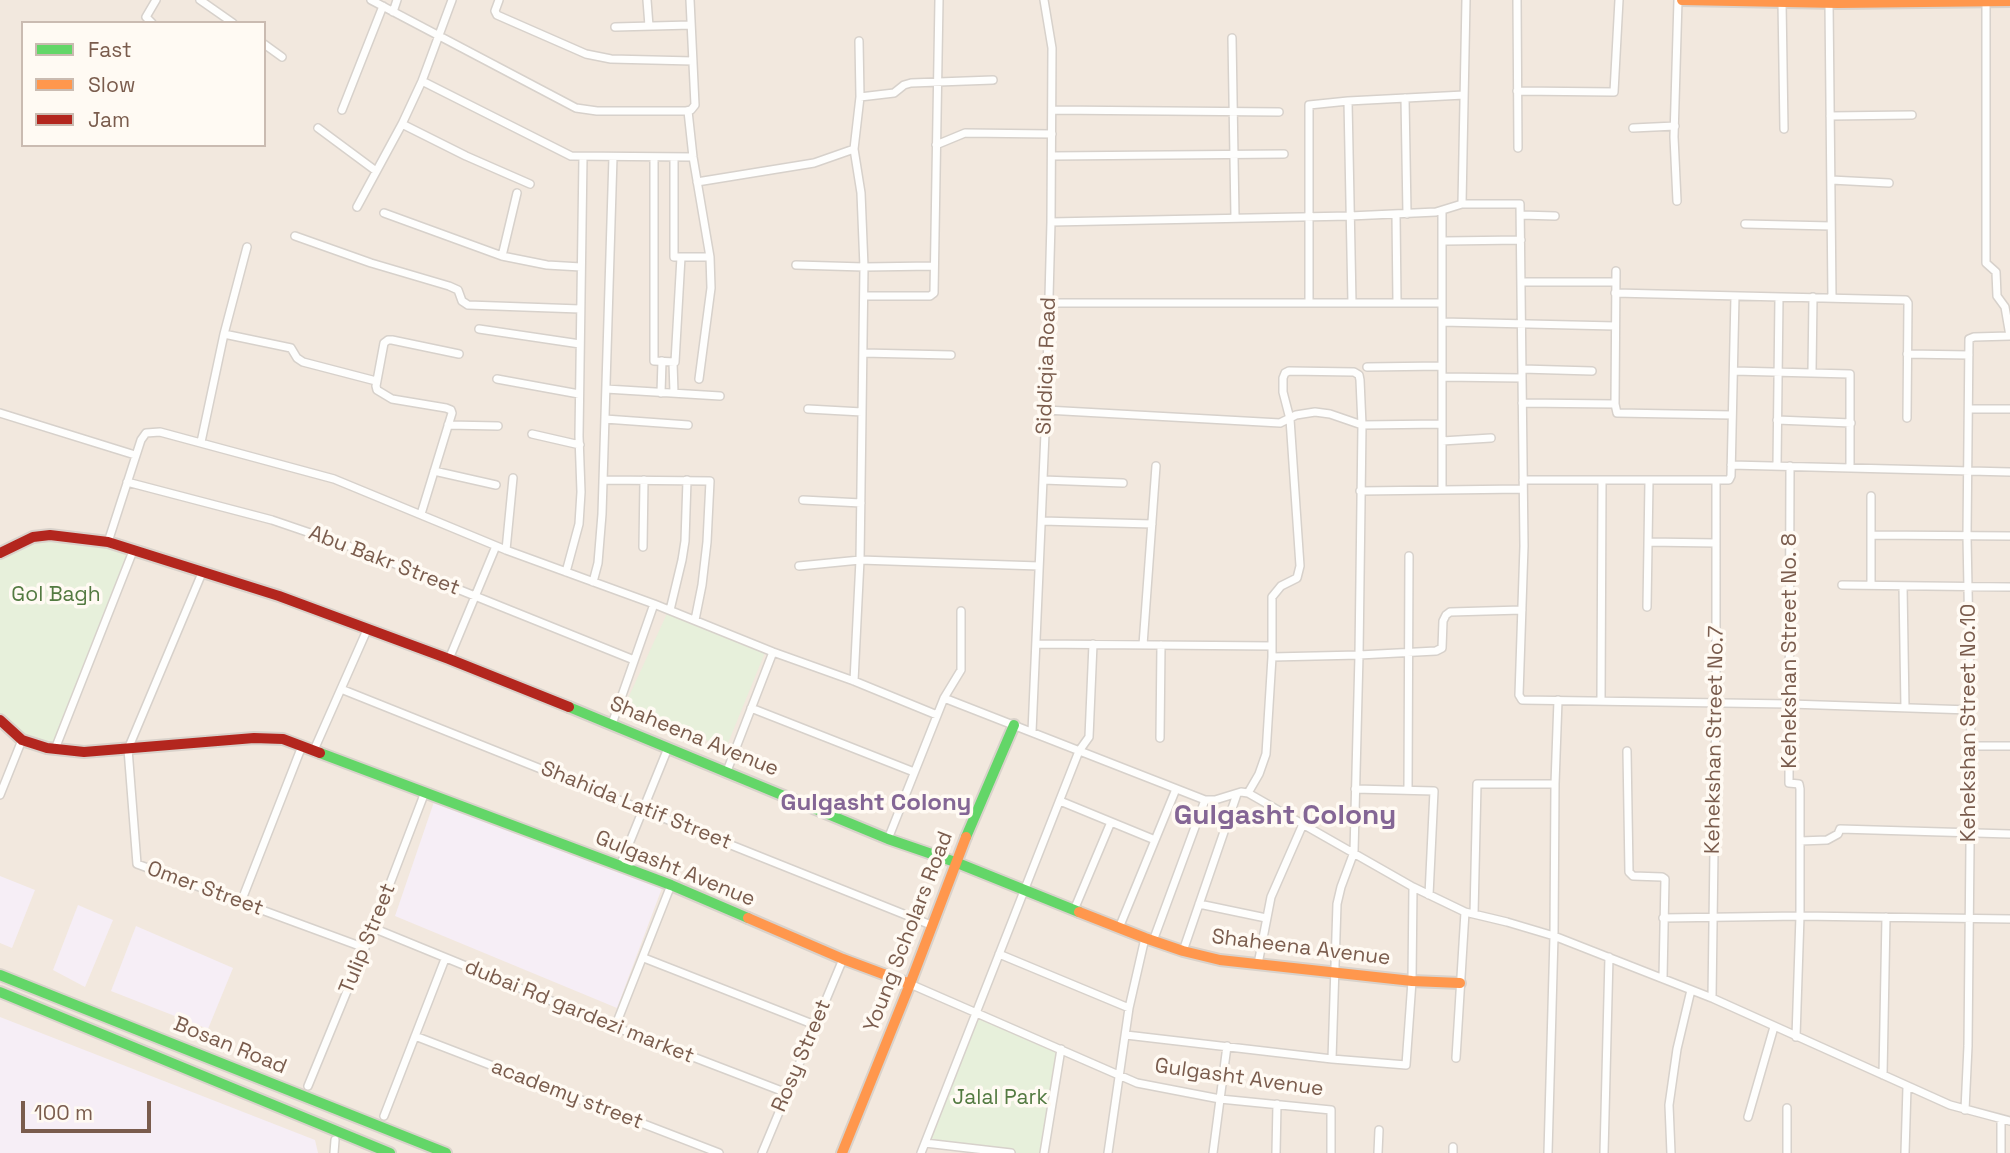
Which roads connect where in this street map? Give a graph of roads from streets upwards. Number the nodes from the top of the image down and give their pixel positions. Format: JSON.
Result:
{"nodes":[{"id":1,"x":156,"y":0,"type":"edge"},
{"id":2,"x":200,"y":0,"type":"edge"},
{"id":3,"x":371,"y":0,"type":"edge"},
{"id":4,"x":397,"y":0,"type":"edge"},
{"id":5,"x":452,"y":0,"type":"edge"},
{"id":6,"x":499,"y":0,"type":"edge"},
{"id":7,"x":647,"y":0,"type":"edge"},
{"id":8,"x":690,"y":0,"type":"edge"},
{"id":9,"x":939,"y":0,"type":"edge"},
{"id":10,"x":1044,"y":0,"type":"edge"},
{"id":11,"x":1466,"y":0,"type":"edge"},
{"id":12,"x":1517,"y":0,"type":"edge"},
{"id":13,"x":1619,"y":0,"type":"edge"},
{"id":14,"x":1680,"y":0,"type":"edge"},
{"id":15,"x":1733,"y":0,"type":"edge"},
{"id":16,"x":1790,"y":1,"type":"edge"},
{"id":17,"x":2010,"y":1,"type":"edge"},
{"id":18,"x":1986,"y":2,"type":"edge"},
{"id":19,"x":1829,"y":3,"type":"junction"},
{"id":20,"x":383,"y":6,"type":"junction"},
{"id":21,"x":393,"y":12,"type":"junction"},
{"id":22,"x":150,"y":21,"type":"edge"},
{"id":23,"x":230,"y":21,"type":"edge"},
{"id":24,"x":691,"y":25,"type":"junction"},
{"id":25,"x":649,"y":26,"type":"junction"},
{"id":26,"x":615,"y":27,"type":"dead end"},
{"id":27,"x":438,"y":36,"type":"junction"},
{"id":28,"x":1232,"y":38,"type":"dead end"},
{"id":29,"x":859,"y":41,"type":"dead end"},
{"id":30,"x":266,"y":45,"type":"edge"},
{"id":31,"x":282,"y":57,"type":"dead end"},
{"id":32,"x":693,"y":61,"type":"junction"},
{"id":33,"x":993,"y":80,"type":"dead end"},
{"id":34,"x":422,"y":81,"type":"junction"},
{"id":35,"x":938,"y":82,"type":"junction"},
{"id":36,"x":1517,"y":91,"type":"junction"},
{"id":37,"x":1464,"y":95,"type":"junction"},
{"id":38,"x":860,"y":97,"type":"junction"},
{"id":39,"x":1405,"y":98,"type":"junction"},
{"id":40,"x":1348,"y":101,"type":"junction"},
{"id":41,"x":342,"y":110,"type":"dead end"},
{"id":42,"x":1052,"y":110,"type":"junction"},
{"id":43,"x":688,"y":111,"type":"junction"},
{"id":44,"x":1233,"y":112,"type":"junction"},
{"id":45,"x":1279,"y":112,"type":"dead end"},
{"id":46,"x":1912,"y":115,"type":"dead end"},
{"id":47,"x":1830,"y":116,"type":"junction"},
{"id":48,"x":402,"y":124,"type":"junction"},
{"id":49,"x":1675,"y":127,"type":"junction"},
{"id":50,"x":318,"y":128,"type":"dead end"},
{"id":51,"x":1633,"y":128,"type":"dead end"},
{"id":52,"x":1784,"y":129,"type":"dead end"},
{"id":53,"x":1052,"y":134,"type":"junction"},
{"id":54,"x":936,"y":145,"type":"junction"},
{"id":55,"x":1518,"y":148,"type":"dead end"},
{"id":56,"x":854,"y":149,"type":"junction"},
{"id":57,"x":1234,"y":154,"type":"junction"},
{"id":58,"x":1284,"y":154,"type":"dead end"},
{"id":59,"x":1052,"y":156,"type":"junction"},
{"id":60,"x":583,"y":157,"type":"junction"},
{"id":61,"x":613,"y":157,"type":"junction"},
{"id":62,"x":654,"y":157,"type":"junction"},
{"id":63,"x":674,"y":157,"type":"junction"},
{"id":64,"x":693,"y":157,"type":"junction"},
{"id":65,"x":376,"y":172,"type":"junction"},
{"id":66,"x":1831,"y":180,"type":"junction"},
{"id":67,"x":697,"y":182,"type":"junction"},
{"id":68,"x":1889,"y":183,"type":"dead end"},
{"id":69,"x":530,"y":184,"type":"dead end"},
{"id":70,"x":517,"y":193,"type":"dead end"},
{"id":71,"x":1676,"y":201,"type":"dead end"},
{"id":72,"x":1462,"y":204,"type":"junction"},
{"id":73,"x":357,"y":207,"type":"dead end"},
{"id":74,"x":1442,"y":211,"type":"junction"},
{"id":75,"x":384,"y":213,"type":"dead end"},
{"id":76,"x":1396,"y":214,"type":"junction"},
{"id":77,"x":1407,"y":214,"type":"junction"},
{"id":78,"x":1521,"y":215,"type":"junction"},
{"id":79,"x":1350,"y":216,"type":"junction"},
{"id":80,"x":1555,"y":216,"type":"dead end"},
{"id":81,"x":1308,"y":217,"type":"junction"},
{"id":82,"x":1235,"y":218,"type":"junction"},
{"id":83,"x":1051,"y":222,"type":"junction"},
{"id":84,"x":1745,"y":224,"type":"dead end"},
{"id":85,"x":1831,"y":226,"type":"junction"},
{"id":86,"x":295,"y":236,"type":"dead end"},
{"id":87,"x":1521,"y":240,"type":"junction"},
{"id":88,"x":1445,"y":241,"type":"dead end"},
{"id":89,"x":247,"y":247,"type":"dead end"},
{"id":90,"x":502,"y":256,"type":"junction"},
{"id":91,"x":681,"y":257,"type":"junction"},
{"id":92,"x":710,"y":257,"type":"junction"},
{"id":93,"x":796,"y":265,"type":"dead end"},
{"id":94,"x":934,"y":265,"type":"junction"},
{"id":95,"x":581,"y":267,"type":"junction"},
{"id":96,"x":864,"y":267,"type":"junction"},
{"id":97,"x":1616,"y":271,"type":"dead end"},
{"id":98,"x":1521,"y":282,"type":"junction"},
{"id":99,"x":1615,"y":282,"type":"junction"},
{"id":100,"x":1615,"y":293,"type":"junction"},
{"id":101,"x":864,"y":296,"type":"junction"},
{"id":102,"x":1735,"y":296,"type":"junction"},
{"id":103,"x":1779,"y":297,"type":"junction"},
{"id":104,"x":1812,"y":297,"type":"junction"},
{"id":105,"x":1832,"y":298,"type":"junction"},
{"id":106,"x":1049,"y":303,"type":"junction"},
{"id":107,"x":1309,"y":303,"type":"junction"},
{"id":108,"x":1352,"y":303,"type":"junction"},
{"id":109,"x":1397,"y":303,"type":"junction"},
{"id":110,"x":1442,"y":303,"type":"junction"},
{"id":111,"x":580,"y":309,"type":"junction"},
{"id":112,"x":1442,"y":323,"type":"junction"},
{"id":113,"x":1522,"y":324,"type":"junction"},
{"id":114,"x":1615,"y":326,"type":"junction"},
{"id":115,"x":479,"y":329,"type":"dead end"},
{"id":116,"x":224,"y":334,"type":"junction"},
{"id":117,"x":2010,"y":336,"type":"edge"},
{"id":118,"x":580,"y":344,"type":"junction"},
{"id":119,"x":863,"y":353,"type":"junction"},
{"id":120,"x":459,"y":354,"type":"dead end"},
{"id":121,"x":1907,"y":354,"type":"junction"},
{"id":122,"x":951,"y":355,"type":"dead end"},
{"id":123,"x":1969,"y":355,"type":"junction"},
{"id":124,"x":662,"y":361,"type":"junction"},
{"id":125,"x":673,"y":362,"type":"junction"},
{"id":126,"x":1442,"y":366,"type":"junction"},
{"id":127,"x":1367,"y":367,"type":"dead end"},
{"id":128,"x":1592,"y":371,"type":"dead end"},
{"id":129,"x":1734,"y":371,"type":"junction"},
{"id":130,"x":1778,"y":372,"type":"junction"},
{"id":131,"x":1812,"y":372,"type":"junction"},
{"id":132,"x":1522,"y":374,"type":"junction"},
{"id":133,"x":1442,"y":377,"type":"junction"},
{"id":134,"x":497,"y":379,"type":"dead end"},
{"id":135,"x":699,"y":379,"type":"dead end"},
{"id":136,"x":376,"y":382,"type":"junction"},
{"id":137,"x":606,"y":389,"type":"junction"},
{"id":138,"x":661,"y":393,"type":"junction"},
{"id":139,"x":674,"y":393,"type":"junction"},
{"id":140,"x":579,"y":394,"type":"junction"},
{"id":141,"x":720,"y":396,"type":"dead end"},
{"id":142,"x":1522,"y":403,"type":"junction"},
{"id":143,"x":1615,"y":404,"type":"junction"},
{"id":144,"x":808,"y":409,"type":"dead end"},
{"id":145,"x":1969,"y":409,"type":"junction"},
{"id":146,"x":1046,"y":410,"type":"junction"},
{"id":147,"x":2010,"y":410,"type":"edge"},
{"id":148,"x":862,"y":412,"type":"junction"},
{"id":149,"x":0,"y":413,"type":"edge"},
{"id":150,"x":1732,"y":415,"type":"junction"},
{"id":151,"x":1907,"y":418,"type":"dead end"},
{"id":152,"x":605,"y":419,"type":"junction"},
{"id":153,"x":1290,"y":419,"type":"junction"},
{"id":154,"x":1777,"y":420,"type":"junction"},
{"id":155,"x":1851,"y":423,"type":"junction"},
{"id":156,"x":1442,"y":424,"type":"junction"},
{"id":157,"x":448,"y":425,"type":"junction"},
{"id":158,"x":688,"y":425,"type":"dead end"},
{"id":159,"x":1362,"y":425,"type":"junction"},
{"id":160,"x":498,"y":426,"type":"dead end"},
{"id":161,"x":532,"y":434,"type":"dead end"},
{"id":162,"x":1491,"y":438,"type":"dead end"},
{"id":163,"x":1442,"y":441,"type":"junction"},
{"id":164,"x":201,"y":443,"type":"junction"},
{"id":165,"x":580,"y":445,"type":"junction"},
{"id":166,"x":135,"y":455,"type":"junction"},
{"id":167,"x":1731,"y":465,"type":"junction"},
{"id":168,"x":1156,"y":466,"type":"dead end"},
{"id":169,"x":1777,"y":466,"type":"junction"},
{"id":170,"x":1790,"y":466,"type":"junction"},
{"id":171,"x":1850,"y":468,"type":"junction"},
{"id":172,"x":435,"y":471,"type":"junction"},
{"id":173,"x":1968,"y":471,"type":"junction"},
{"id":174,"x":2010,"y":472,"type":"edge"},
{"id":175,"x":513,"y":478,"type":"dead end"},
{"id":176,"x":603,"y":480,"type":"junction"},
{"id":177,"x":644,"y":480,"type":"junction"},
{"id":178,"x":687,"y":480,"type":"junction"},
{"id":179,"x":1043,"y":480,"type":"junction"},
{"id":180,"x":1523,"y":480,"type":"junction"},
{"id":181,"x":1602,"y":481,"type":"junction"},
{"id":182,"x":1649,"y":481,"type":"junction"},
{"id":183,"x":1716,"y":481,"type":"junction"},
{"id":184,"x":127,"y":482,"type":"junction"},
{"id":185,"x":1123,"y":483,"type":"dead end"},
{"id":186,"x":496,"y":485,"type":"dead end"},
{"id":187,"x":1523,"y":489,"type":"junction"},
{"id":188,"x":1442,"y":490,"type":"junction"},
{"id":189,"x":1360,"y":491,"type":"junction"},
{"id":190,"x":1871,"y":496,"type":"dead end"},
{"id":191,"x":803,"y":500,"type":"dead end"},
{"id":192,"x":861,"y":503,"type":"junction"},
{"id":193,"x":421,"y":514,"type":"junction"},
{"id":194,"x":1042,"y":522,"type":"junction"},
{"id":195,"x":1152,"y":524,"type":"junction"},
{"id":196,"x":1871,"y":535,"type":"junction"},
{"id":197,"x":1967,"y":536,"type":"junction"},
{"id":198,"x":2010,"y":536,"type":"edge"},
{"id":199,"x":108,"y":542,"type":"junction"},
{"id":200,"x":1648,"y":542,"type":"junction"},
{"id":201,"x":1716,"y":543,"type":"junction"},
{"id":202,"x":496,"y":546,"type":"junction"},
{"id":203,"x":643,"y":547,"type":"dead end"},
{"id":204,"x":506,"y":550,"type":"junction"},
{"id":205,"x":133,"y":551,"type":"junction"},
{"id":206,"x":0,"y":553,"type":"edge"},
{"id":207,"x":1409,"y":556,"type":"dead end"},
{"id":208,"x":860,"y":560,"type":"junction"},
{"id":209,"x":799,"y":566,"type":"dead end"},
{"id":210,"x":1040,"y":566,"type":"junction"},
{"id":211,"x":566,"y":572,"type":"junction"},
{"id":212,"x":202,"y":573,"type":"junction"},
{"id":213,"x":593,"y":582,"type":"junction"},
{"id":214,"x":1842,"y":585,"type":"dead end"},
{"id":215,"x":1871,"y":585,"type":"junction"},
{"id":216,"x":1903,"y":586,"type":"junction"},
{"id":217,"x":1969,"y":586,"type":"junction"},
{"id":218,"x":2010,"y":587,"type":"edge"},
{"id":219,"x":475,"y":596,"type":"junction"},
{"id":220,"x":654,"y":604,"type":"junction"},
{"id":221,"x":1647,"y":607,"type":"dead end"},
{"id":222,"x":670,"y":610,"type":"junction"},
{"id":223,"x":1522,"y":610,"type":"junction"},
{"id":224,"x":961,"y":611,"type":"dead end"},
{"id":225,"x":695,"y":620,"type":"junction"},
{"id":226,"x":367,"y":630,"type":"junction"},
{"id":227,"x":1036,"y":644,"type":"junction"},
{"id":228,"x":1093,"y":644,"type":"junction"},
{"id":229,"x":1143,"y":645,"type":"junction"},
{"id":230,"x":1161,"y":645,"type":"junction"},
{"id":231,"x":1272,"y":646,"type":"junction"},
{"id":232,"x":773,"y":652,"type":"junction"},
{"id":233,"x":1408,"y":652,"type":"junction"},
{"id":234,"x":1359,"y":655,"type":"junction"},
{"id":235,"x":1272,"y":657,"type":"junction"},
{"id":236,"x":449,"y":659,"type":"junction"},
{"id":237,"x":634,"y":660,"type":"junction"},
{"id":238,"x":854,"y":681,"type":"junction"},
{"id":239,"x":341,"y":689,"type":"junction"},
{"id":240,"x":944,"y":698,"type":"junction"},
{"id":241,"x":1558,"y":701,"type":"junction"},
{"id":242,"x":1601,"y":701,"type":"junction"},
{"id":243,"x":1716,"y":703,"type":"junction"},
{"id":244,"x":1790,"y":704,"type":"junction"},
{"id":245,"x":751,"y":708,"type":"junction"},
{"id":246,"x":1905,"y":708,"type":"junction"},
{"id":247,"x":1970,"y":710,"type":"junction"},
{"id":248,"x":937,"y":715,"type":"junction"},
{"id":249,"x":0,"y":720,"type":"edge"},
{"id":250,"x":612,"y":724,"type":"junction"},
{"id":251,"x":1014,"y":725,"type":"junction"},
{"id":252,"x":1032,"y":732,"type":"junction"},
{"id":253,"x":1160,"y":738,"type":"dead end"},
{"id":254,"x":22,"y":740,"type":"junction"},
{"id":255,"x":302,"y":746,"type":"junction"},
{"id":256,"x":1971,"y":746,"type":"junction"},
{"id":257,"x":2010,"y":746,"type":"edge"},
{"id":258,"x":668,"y":748,"type":"junction"},
{"id":259,"x":55,"y":749,"type":"junction"},
{"id":260,"x":128,"y":749,"type":"junction"},
{"id":261,"x":314,"y":750,"type":"junction"},
{"id":262,"x":1079,"y":751,"type":"junction"},
{"id":263,"x":1627,"y":751,"type":"dead end"},
{"id":264,"x":727,"y":771,"type":"junction"},
{"id":265,"x":915,"y":772,"type":"junction"},
{"id":266,"x":1555,"y":784,"type":"junction"},
{"id":267,"x":1177,"y":789,"type":"junction"},
{"id":268,"x":1355,"y":789,"type":"junction"},
{"id":269,"x":1408,"y":790,"type":"junction"},
{"id":270,"x":425,"y":792,"type":"junction"},
{"id":271,"x":1237,"y":793,"type":"junction"},
{"id":272,"x":1248,"y":793,"type":"junction"},
{"id":273,"x":0,"y":795,"type":"edge"},
{"id":274,"x":1060,"y":800,"type":"junction"},
{"id":275,"x":1205,"y":800,"type":"junction"},
{"id":276,"x":643,"y":809,"type":"junction"},
{"id":277,"x":1111,"y":822,"type":"junction"},
{"id":278,"x":1303,"y":824,"type":"junction"},
{"id":279,"x":1970,"y":834,"type":"junction"},
{"id":280,"x":2010,"y":834,"type":"edge"},
{"id":281,"x":888,"y":839,"type":"junction"},
{"id":282,"x":1155,"y":840,"type":"junction"},
{"id":283,"x":1800,"y":841,"type":"junction"},
{"id":284,"x":1353,"y":852,"type":"junction"},
{"id":285,"x":956,"y":862,"type":"junction"},
{"id":286,"x":620,"y":866,"type":"junction"},
{"id":287,"x":671,"y":885,"type":"junction"},
{"id":288,"x":1413,"y":887,"type":"junction"},
{"id":289,"x":1024,"y":891,"type":"junction"},
{"id":290,"x":1429,"y":895,"type":"junction"},
{"id":291,"x":241,"y":902,"type":"junction"},
{"id":292,"x":1199,"y":904,"type":"junction"},
{"id":293,"x":1074,"y":910,"type":"junction"},
{"id":294,"x":1465,"y":912,"type":"junction"},
{"id":295,"x":1474,"y":914,"type":"junction"},
{"id":296,"x":1800,"y":916,"type":"junction"},
{"id":297,"x":1713,"y":917,"type":"junction"},
{"id":298,"x":1886,"y":917,"type":"junction"},
{"id":299,"x":1266,"y":918,"type":"junction"},
{"id":300,"x":1663,"y":918,"type":"junction"},
{"id":301,"x":1969,"y":918,"type":"junction"},
{"id":302,"x":2010,"y":919,"type":"edge"},
{"id":303,"x":930,"y":925,"type":"junction"},
{"id":304,"x":373,"y":928,"type":"junction"},
{"id":305,"x":1119,"y":928,"type":"junction"},
{"id":306,"x":1554,"y":936,"type":"junction"},
{"id":307,"x":1149,"y":940,"type":"junction"},
{"id":308,"x":365,"y":948,"type":"junction"},
{"id":309,"x":1183,"y":951,"type":"junction"},
{"id":310,"x":999,"y":954,"type":"junction"},
{"id":311,"x":1609,"y":957,"type":"junction"},
{"id":312,"x":644,"y":958,"type":"junction"},
{"id":313,"x":445,"y":959,"type":"junction"},
{"id":314,"x":843,"y":959,"type":"junction"},
{"id":315,"x":1258,"y":964,"type":"junction"},
{"id":316,"x":1335,"y":972,"type":"junction"},
{"id":317,"x":0,"y":975,"type":"edge"},
{"id":318,"x":1662,"y":978,"type":"junction"},
{"id":319,"x":1412,"y":981,"type":"junction"},
{"id":320,"x":910,"y":984,"type":"junction"},
{"id":321,"x":1460,"y":984,"type":"junction"},
{"id":322,"x":1691,"y":990,"type":"junction"},
{"id":323,"x":0,"y":992,"type":"edge"},
{"id":324,"x":1712,"y":998,"type":"junction"},
{"id":325,"x":1129,"y":1008,"type":"junction"},
{"id":326,"x":976,"y":1012,"type":"junction"},
{"id":327,"x":815,"y":1026,"type":"junction"},
{"id":328,"x":615,"y":1027,"type":"junction"},
{"id":329,"x":1774,"y":1027,"type":"junction"},
{"id":330,"x":1126,"y":1035,"type":"junction"},
{"id":331,"x":415,"y":1036,"type":"junction"},
{"id":332,"x":1796,"y":1037,"type":"junction"},
{"id":333,"x":1227,"y":1046,"type":"junction"},
{"id":334,"x":1061,"y":1049,"type":"junction"},
{"id":335,"x":1456,"y":1058,"type":"dead end"},
{"id":336,"x":1332,"y":1059,"type":"junction"},
{"id":337,"x":1119,"y":1075,"type":"junction"},
{"id":338,"x":1883,"y":1075,"type":"junction"},
{"id":339,"x":308,"y":1086,"type":"dead end"},
{"id":340,"x":1907,"y":1087,"type":"junction"},
{"id":341,"x":787,"y":1093,"type":"junction"},
{"id":342,"x":1220,"y":1099,"type":"junction"},
{"id":343,"x":1277,"y":1104,"type":"junction"},
{"id":344,"x":1787,"y":1108,"type":"dead end"},
{"id":345,"x":1965,"y":1110,"type":"junction"},
{"id":346,"x":384,"y":1116,"type":"dead end"},
{"id":347,"x":1748,"y":1117,"type":"dead end"},
{"id":348,"x":2006,"y":1121,"type":"edge"},
{"id":349,"x":1379,"y":1130,"type":"dead end"},
{"id":350,"x":335,"y":1140,"type":"dead end"},
{"id":351,"x":925,"y":1143,"type":"junction"},
{"id":352,"x":334,"y":1153,"type":"edge"},
{"id":353,"x":390,"y":1153,"type":"edge"},
{"id":354,"x":446,"y":1153,"type":"edge"},
{"id":355,"x":719,"y":1153,"type":"edge"},
{"id":356,"x":762,"y":1153,"type":"edge"},
{"id":357,"x":842,"y":1153,"type":"edge"},
{"id":358,"x":922,"y":1153,"type":"edge"},
{"id":359,"x":1011,"y":1153,"type":"edge"},
{"id":360,"x":1044,"y":1153,"type":"edge"},
{"id":361,"x":1108,"y":1153,"type":"edge"},
{"id":362,"x":1213,"y":1153,"type":"edge"},
{"id":363,"x":1276,"y":1153,"type":"edge"},
{"id":364,"x":1331,"y":1153,"type":"edge"},
{"id":365,"x":1378,"y":1153,"type":"edge"},
{"id":366,"x":1548,"y":1153,"type":"edge"},
{"id":367,"x":1604,"y":1153,"type":"edge"},
{"id":368,"x":1671,"y":1153,"type":"edge"},
{"id":369,"x":1787,"y":1153,"type":"edge"},
{"id":370,"x":1905,"y":1153,"type":"edge"},
{"id":371,"x":2001,"y":1153,"type":"edge"}],
"edges":[{"from":1,"to":22,"type":"street"},
{"from":2,"to":23,"type":"street"},
{"from":3,"to":20,"type":"street"},
{"from":4,"to":21,"type":"street"},
{"from":5,"to":27,"type":"street"},
{"from":6,"to":32,"type":"street"},
{"from":7,"to":25,"type":"street"},
{"from":8,"to":24,"type":"street"},
{"from":9,"to":35,"type":"street"},
{"from":10,"to":42,"type":"street","name":"Siddiqia Road"},
{"from":11,"to":37,"type":"street"},
{"from":12,"to":36,"type":"street"},
{"from":13,"to":36,"type":"street"},
{"from":14,"to":15,"type":"street"},
{"from":14,"to":49,"type":"street"},
{"from":15,"to":16,"type":"street"},
{"from":16,"to":19,"type":"street"},
{"from":16,"to":52,"type":"street"},
{"from":17,"to":18,"type":"street"},
{"from":18,"to":19,"type":"street"},
{"from":18,"to":117,"type":"street"},
{"from":19,"to":47,"type":"street"},
{"from":20,"to":21,"type":"street"},
{"from":20,"to":41,"type":"street"},
{"from":21,"to":27,"type":"street"},
{"from":24,"to":25,"type":"street"},
{"from":24,"to":32,"type":"street"},
{"from":25,"to":26,"type":"street"},
{"from":27,"to":34,"type":"street"},
{"from":27,"to":43,"type":"street"},
{"from":28,"to":44,"type":"street"},
{"from":29,"to":38,"type":"street"},
{"from":30,"to":31,"type":"street"},
{"from":32,"to":43,"type":"street"},
{"from":33,"to":35,"type":"street"},
{"from":34,"to":48,"type":"street"},
{"from":34,"to":60,"type":"street"},
{"from":35,"to":38,"type":"street"},
{"from":35,"to":54,"type":"street"},
{"from":36,"to":55,"type":"street"},
{"from":37,"to":39,"type":"street"},
{"from":37,"to":72,"type":"street"},
{"from":38,"to":56,"type":"street"},
{"from":39,"to":40,"type":"street"},
{"from":39,"to":77,"type":"street"},
{"from":40,"to":79,"type":"street"},
{"from":40,"to":81,"type":"street"},
{"from":42,"to":44,"type":"street"},
{"from":42,"to":53,"type":"street","name":"Siddiqia Road"},
{"from":43,"to":64,"type":"street"},
{"from":44,"to":45,"type":"street"},
{"from":44,"to":57,"type":"street"},
{"from":46,"to":47,"type":"street"},
{"from":47,"to":66,"type":"street"},
{"from":48,"to":65,"type":"street"},
{"from":48,"to":69,"type":"street"},
{"from":49,"to":51,"type":"street"},
{"from":49,"to":71,"type":"street"},
{"from":50,"to":65,"type":"street"},
{"from":53,"to":54,"type":"street"},
{"from":53,"to":59,"type":"street","name":"Siddiqia Road"},
{"from":54,"to":94,"type":"street"},
{"from":56,"to":67,"type":"street"},
{"from":56,"to":96,"type":"street"},
{"from":57,"to":58,"type":"street"},
{"from":57,"to":59,"type":"street"},
{"from":57,"to":82,"type":"street"},
{"from":59,"to":83,"type":"street","name":"Siddiqia Road"},
{"from":60,"to":61,"type":"street"},
{"from":60,"to":95,"type":"street"},
{"from":61,"to":62,"type":"street"},
{"from":61,"to":137,"type":"street"},
{"from":62,"to":63,"type":"street"},
{"from":62,"to":124,"type":"street"},
{"from":63,"to":64,"type":"street"},
{"from":63,"to":91,"type":"street"},
{"from":64,"to":67,"type":"street"},
{"from":65,"to":73,"type":"street"},
{"from":66,"to":68,"type":"street"},
{"from":66,"to":85,"type":"street"},
{"from":67,"to":92,"type":"street"},
{"from":70,"to":90,"type":"street"},
{"from":72,"to":74,"type":"street"},
{"from":72,"to":78,"type":"street"},
{"from":74,"to":77,"type":"street"},
{"from":74,"to":110,"type":"street"},
{"from":75,"to":90,"type":"street"},
{"from":76,"to":77,"type":"street"},
{"from":76,"to":79,"type":"street"},
{"from":76,"to":109,"type":"street"},
{"from":78,"to":80,"type":"street"},
{"from":78,"to":87,"type":"street"},
{"from":79,"to":81,"type":"street"},
{"from":79,"to":108,"type":"street"},
{"from":81,"to":82,"type":"street"},
{"from":81,"to":107,"type":"street"},
{"from":82,"to":83,"type":"street"},
{"from":83,"to":106,"type":"street","name":"Siddiqia Road"},
{"from":84,"to":85,"type":"street"},
{"from":85,"to":105,"type":"street"},
{"from":86,"to":111,"type":"street"},
{"from":87,"to":88,"type":"street"},
{"from":87,"to":98,"type":"street"},
{"from":89,"to":116,"type":"street"},
{"from":90,"to":95,"type":"street"},
{"from":91,"to":92,"type":"street"},
{"from":91,"to":125,"type":"street"},
{"from":92,"to":135,"type":"street"},
{"from":93,"to":96,"type":"street"},
{"from":94,"to":96,"type":"street"},
{"from":94,"to":101,"type":"street"},
{"from":95,"to":111,"type":"street"},
{"from":96,"to":101,"type":"street"},
{"from":97,"to":99,"type":"street"},
{"from":98,"to":99,"type":"street"},
{"from":98,"to":113,"type":"street"},
{"from":99,"to":100,"type":"street"},
{"from":100,"to":102,"type":"street"},
{"from":100,"to":114,"type":"street"},
{"from":101,"to":119,"type":"street"},
{"from":102,"to":103,"type":"street"},
{"from":102,"to":129,"type":"street"},
{"from":103,"to":104,"type":"street"},
{"from":103,"to":130,"type":"street"},
{"from":104,"to":105,"type":"street"},
{"from":104,"to":131,"type":"street"},
{"from":105,"to":121,"type":"street"},
{"from":106,"to":107,"type":"street"},
{"from":106,"to":146,"type":"street","name":"Siddiqia Road"},
{"from":107,"to":108,"type":"street"},
{"from":108,"to":109,"type":"street"},
{"from":109,"to":110,"type":"street"},
{"from":110,"to":112,"type":"street"},
{"from":111,"to":118,"type":"street"},
{"from":112,"to":113,"type":"street"},
{"from":112,"to":126,"type":"street"},
{"from":113,"to":114,"type":"street"},
{"from":113,"to":132,"type":"street"},
{"from":114,"to":143,"type":"street"},
{"from":115,"to":118,"type":"street"},
{"from":116,"to":136,"type":"street"},
{"from":116,"to":164,"type":"street"},
{"from":117,"to":123,"type":"street","name":"Kehekshan Street No.10"},
{"from":118,"to":140,"type":"street"},
{"from":119,"to":122,"type":"street"},
{"from":119,"to":148,"type":"street"},
{"from":120,"to":136,"type":"street"},
{"from":121,"to":123,"type":"street"},
{"from":121,"to":151,"type":"street"},
{"from":123,"to":145,"type":"street","name":"Kehekshan Street No.10"},
{"from":124,"to":125,"type":"street"},
{"from":124,"to":138,"type":"street"},
{"from":125,"to":139,"type":"street"},
{"from":126,"to":127,"type":"street"},
{"from":126,"to":133,"type":"street"},
{"from":128,"to":132,"type":"street"},
{"from":129,"to":130,"type":"street"},
{"from":129,"to":150,"type":"street"},
{"from":130,"to":131,"type":"street"},
{"from":130,"to":154,"type":"street"},
{"from":131,"to":155,"type":"street"},
{"from":132,"to":133,"type":"street"},
{"from":132,"to":142,"type":"street"},
{"from":133,"to":156,"type":"street"},
{"from":134,"to":140,"type":"street"},
{"from":136,"to":157,"type":"street"},
{"from":137,"to":138,"type":"street"},
{"from":137,"to":152,"type":"street"},
{"from":138,"to":139,"type":"street"},
{"from":139,"to":141,"type":"street"},
{"from":140,"to":165,"type":"street"},
{"from":142,"to":143,"type":"street"},
{"from":142,"to":180,"type":"street"},
{"from":143,"to":150,"type":"street"},
{"from":144,"to":148,"type":"street"},
{"from":145,"to":147,"type":"street"},
{"from":145,"to":173,"type":"street","name":"Kehekshan Street No.10"},
{"from":146,"to":153,"type":"street"},
{"from":146,"to":179,"type":"street","name":"Siddiqia Road"},
{"from":148,"to":192,"type":"street"},
{"from":149,"to":166,"type":"street"},
{"from":150,"to":167,"type":"street"},
{"from":152,"to":158,"type":"street"},
{"from":152,"to":176,"type":"street"},
{"from":153,"to":159,"type":"street"},
{"from":153,"to":159,"type":"street"},
{"from":153,"to":231,"type":"street"},
{"from":154,"to":155,"type":"street"},
{"from":154,"to":169,"type":"street"},
{"from":155,"to":171,"type":"street"},
{"from":156,"to":159,"type":"street"},
{"from":156,"to":163,"type":"street"},
{"from":157,"to":160,"type":"street"},
{"from":157,"to":172,"type":"street"},
{"from":159,"to":189,"type":"street"},
{"from":161,"to":165,"type":"street"},
{"from":162,"to":163,"type":"street"},
{"from":163,"to":188,"type":"street"},
{"from":164,"to":166,"type":"street"},
{"from":164,"to":193,"type":"street"},
{"from":165,"to":211,"type":"street"},
{"from":166,"to":184,"type":"street"},
{"from":167,"to":169,"type":"street"},
{"from":167,"to":183,"type":"street"},
{"from":168,"to":195,"type":"street"},
{"from":169,"to":170,"type":"street"},
{"from":170,"to":171,"type":"street"},
{"from":170,"to":244,"type":"street","name":"Kehekshan Street No. 8"},
{"from":171,"to":173,"type":"street"},
{"from":172,"to":186,"type":"street"},
{"from":172,"to":193,"type":"street"},
{"from":173,"to":174,"type":"street"},
{"from":173,"to":197,"type":"street","name":"Kehekshan Street No.10"},
{"from":175,"to":204,"type":"street"},
{"from":176,"to":177,"type":"street"},
{"from":176,"to":213,"type":"street"},
{"from":177,"to":178,"type":"street"},
{"from":177,"to":203,"type":"street"},
{"from":178,"to":222,"type":"street"},
{"from":178,"to":225,"type":"street"},
{"from":179,"to":185,"type":"street"},
{"from":179,"to":194,"type":"street","name":"Siddiqia Road"},
{"from":180,"to":181,"type":"street"},
{"from":180,"to":187,"type":"street"},
{"from":181,"to":182,"type":"street"},
{"from":181,"to":242,"type":"street"},
{"from":182,"to":183,"type":"street"},
{"from":182,"to":200,"type":"street"},
{"from":183,"to":201,"type":"street","name":"Kehekshan Street No.7"},
{"from":184,"to":199,"type":"street"},
{"from":184,"to":219,"type":"street","name":"Abu Bakr Street"},
{"from":187,"to":188,"type":"street"},
{"from":187,"to":223,"type":"street"},
{"from":188,"to":189,"type":"street"},
{"from":189,"to":234,"type":"street"},
{"from":190,"to":196,"type":"street"},
{"from":191,"to":192,"type":"street"},
{"from":192,"to":208,"type":"street"},
{"from":193,"to":202,"type":"street"},
{"from":194,"to":195,"type":"street"},
{"from":194,"to":210,"type":"street","name":"Siddiqia Road"},
{"from":195,"to":229,"type":"street"},
{"from":196,"to":197,"type":"street"},
{"from":196,"to":215,"type":"street"},
{"from":197,"to":198,"type":"street"},
{"from":197,"to":217,"type":"street","name":"Kehekshan Street No.10"},
{"from":199,"to":205,"type":"street","name":"Shaheena Avenue"},
{"from":199,"to":206,"type":"street","name":"Shaheena Avenue"},
{"from":200,"to":201,"type":"street"},
{"from":200,"to":221,"type":"street"},
{"from":201,"to":243,"type":"street","name":"Kehekshan Street No.7"},
{"from":202,"to":204,"type":"street"},
{"from":202,"to":219,"type":"street"},
{"from":204,"to":211,"type":"street"},
{"from":205,"to":212,"type":"street","name":"Shaheena Avenue"},
{"from":205,"to":259,"type":"street"},
{"from":207,"to":233,"type":"street"},
{"from":208,"to":209,"type":"street"},
{"from":208,"to":210,"type":"street"},
{"from":208,"to":238,"type":"street"},
{"from":210,"to":227,"type":"street","name":"Siddiqia Road"},
{"from":211,"to":213,"type":"street"},
{"from":212,"to":226,"type":"street","name":"Shaheena Avenue"},
{"from":212,"to":260,"type":"street","name":"Omer Street"},
{"from":213,"to":220,"type":"street"},
{"from":214,"to":215,"type":"street"},
{"from":215,"to":216,"type":"street"},
{"from":216,"to":217,"type":"street"},
{"from":216,"to":246,"type":"street"},
{"from":217,"to":218,"type":"street"},
{"from":217,"to":247,"type":"street","name":"Kehekshan Street No.10"},
{"from":219,"to":236,"type":"street"},
{"from":219,"to":237,"type":"street","name":"Abu Bakr Street"},
{"from":220,"to":222,"type":"street"},
{"from":220,"to":237,"type":"street"},
{"from":222,"to":225,"type":"street"},
{"from":223,"to":233,"type":"street"},
{"from":223,"to":241,"type":"street"},
{"from":224,"to":240,"type":"street"},
{"from":225,"to":232,"type":"street"},
{"from":226,"to":236,"type":"street","name":"Shaheena Avenue"},
{"from":226,"to":239,"type":"street"},
{"from":227,"to":228,"type":"street"},
{"from":227,"to":252,"type":"street","name":"Siddiqia Road"},
{"from":228,"to":229,"type":"street"},
{"from":228,"to":262,"type":"street"},
{"from":229,"to":230,"type":"street"},
{"from":230,"to":231,"type":"street"},
{"from":230,"to":253,"type":"street"},
{"from":231,"to":235,"type":"street"},
{"from":232,"to":238,"type":"street"},
{"from":232,"to":245,"type":"street"},
{"from":233,"to":234,"type":"street"},
{"from":233,"to":269,"type":"street"},
{"from":234,"to":235,"type":"street"},
{"from":234,"to":268,"type":"street"},
{"from":235,"to":272,"type":"street"},
{"from":236,"to":250,"type":"street","name":"Shaheena Avenue"},
{"from":237,"to":250,"type":"street"},
{"from":238,"to":248,"type":"street"},
{"from":239,"to":261,"type":"street"},
{"from":239,"to":276,"type":"street","name":"Shahida Latif Street"},
{"from":240,"to":248,"type":"street"},
{"from":240,"to":251,"type":"street"},
{"from":241,"to":242,"type":"street"},
{"from":241,"to":266,"type":"street"},
{"from":242,"to":243,"type":"street"},
{"from":243,"to":244,"type":"street"},
{"from":243,"to":297,"type":"street","name":"Kehekshan Street No.7"},
{"from":244,"to":246,"type":"street"},
{"from":244,"to":283,"type":"street","name":"Kehekshan Street No. 8"},
{"from":245,"to":264,"type":"street"},
{"from":245,"to":265,"type":"street"},
{"from":246,"to":247,"type":"street"},
{"from":247,"to":256,"type":"street","name":"Kehekshan Street No.10"},
{"from":248,"to":265,"type":"street"},
{"from":249,"to":254,"type":"street","name":"Gulgasht Avenue"},
{"from":250,"to":258,"type":"street","name":"Shaheena Avenue"},
{"from":251,"to":252,"type":"street"},
{"from":251,"to":285,"type":"street","name":"Young Scholars Road"},
{"from":252,"to":262,"type":"street"},
{"from":254,"to":259,"type":"street","name":"Gulgasht Avenue"},
{"from":254,"to":273,"type":"street"},
{"from":255,"to":260,"type":"street","name":"Gulgasht Avenue"},
{"from":255,"to":261,"type":"street","name":"Gulgasht Avenue"},
{"from":255,"to":291,"type":"street"},
{"from":256,"to":257,"type":"street"},
{"from":256,"to":279,"type":"street","name":"Kehekshan Street No.10"},
{"from":258,"to":264,"type":"street","name":"Shaheena Avenue"},
{"from":258,"to":276,"type":"street"},
{"from":259,"to":260,"type":"street","name":"Gulgasht Avenue"},
{"from":260,"to":291,"type":"street","name":"Omer Street"},
{"from":261,"to":270,"type":"street","name":"Gulgasht Avenue"},
{"from":262,"to":267,"type":"street"},
{"from":262,"to":274,"type":"street"},
{"from":263,"to":300,"type":"street"},
{"from":264,"to":281,"type":"street","name":"Shaheena Avenue"},
{"from":265,"to":281,"type":"street"},
{"from":266,"to":295,"type":"street"},
{"from":266,"to":306,"type":"street"},
{"from":267,"to":275,"type":"street"},
{"from":267,"to":282,"type":"street"},
{"from":268,"to":269,"type":"street"},
{"from":268,"to":284,"type":"street"},
{"from":269,"to":290,"type":"street"},
{"from":270,"to":286,"type":"street","name":"Gulgasht Avenue"},
{"from":270,"to":304,"type":"street","name":"Tulip Street"},
{"from":271,"to":272,"type":"street"},
{"from":271,"to":275,"type":"street"},
{"from":271,"to":292,"type":"street"},
{"from":272,"to":278,"type":"street"},
{"from":274,"to":277,"type":"street"},
{"from":274,"to":289,"type":"street"},
{"from":275,"to":307,"type":"street"},
{"from":276,"to":286,"type":"street"},
{"from":276,"to":303,"type":"street","name":"Shahida Latif Street"},
{"from":277,"to":282,"type":"street"},
{"from":277,"to":293,"type":"street"},
{"from":278,"to":284,"type":"street"},
{"from":278,"to":299,"type":"street"},
{"from":279,"to":280,"type":"street"},
{"from":279,"to":283,"type":"street"},
{"from":279,"to":301,"type":"street","name":"Kehekshan Street No.10"},
{"from":281,"to":285,"type":"street","name":"Shaheena Avenue"},
{"from":282,"to":305,"type":"street"},
{"from":283,"to":296,"type":"street","name":"Kehekshan Street No. 8"},
{"from":284,"to":288,"type":"street"},
{"from":284,"to":316,"type":"street"},
{"from":285,"to":289,"type":"street","name":"Shaheena Avenue"},
{"from":285,"to":303,"type":"street","name":"Young Scholars Road"},
{"from":286,"to":287,"type":"street","name":"Gulgasht Avenue"},
{"from":287,"to":312,"type":"street"},
{"from":287,"to":314,"type":"street","name":"Gulgasht Avenue"},
{"from":288,"to":290,"type":"street"},
{"from":288,"to":319,"type":"street"},
{"from":289,"to":293,"type":"street","name":"Shaheena Avenue"},
{"from":289,"to":310,"type":"street"},
{"from":290,"to":294,"type":"street"},
{"from":291,"to":308,"type":"street","name":"Omer Street"},
{"from":292,"to":299,"type":"street"},
{"from":292,"to":309,"type":"street"},
{"from":293,"to":305,"type":"street","name":"Shaheena Avenue"},
{"from":294,"to":295,"type":"street"},
{"from":294,"to":321,"type":"street"},
{"from":295,"to":306,"type":"street"},
{"from":296,"to":297,"type":"street"},
{"from":296,"to":298,"type":"street"},
{"from":296,"to":332,"type":"street","name":"Kehekshan Street No. 8"},
{"from":297,"to":300,"type":"street"},
{"from":297,"to":324,"type":"street","name":"Kehekshan Street No.7"},
{"from":298,"to":301,"type":"street"},
{"from":298,"to":338,"type":"street"},
{"from":299,"to":315,"type":"street"},
{"from":300,"to":318,"type":"street"},
{"from":301,"to":302,"type":"street"},
{"from":301,"to":345,"type":"street","name":"Kehekshan Street No.10"},
{"from":303,"to":320,"type":"street","name":"Young Scholars Road"},
{"from":304,"to":308,"type":"street","name":"Tulip Street"},
{"from":304,"to":313,"type":"street","name":"dubai Rd gardezi market"},
{"from":305,"to":307,"type":"street","name":"Shaheena Avenue"},
{"from":306,"to":311,"type":"street"},
{"from":306,"to":366,"type":"street"},
{"from":307,"to":309,"type":"street","name":"Shaheena Avenue"},
{"from":307,"to":325,"type":"street"},
{"from":308,"to":339,"type":"street","name":"Tulip Street"},
{"from":309,"to":315,"type":"street","name":"Shaheena Avenue"},
{"from":310,"to":325,"type":"street"},
{"from":310,"to":326,"type":"street"},
{"from":311,"to":318,"type":"street"},
{"from":311,"to":367,"type":"street"},
{"from":312,"to":327,"type":"street"},
{"from":312,"to":328,"type":"street"},
{"from":313,"to":328,"type":"street","name":"dubai Rd gardezi market"},
{"from":313,"to":331,"type":"street"},
{"from":314,"to":320,"type":"street","name":"Gulgasht Avenue"},
{"from":314,"to":327,"type":"street","name":"Rosy Street"},
{"from":315,"to":316,"type":"street","name":"Shaheena Avenue"},
{"from":316,"to":319,"type":"street","name":"Shaheena Avenue"},
{"from":316,"to":336,"type":"street"},
{"from":317,"to":354,"type":"street","name":"Bosan Road"},
{"from":318,"to":322,"type":"street"},
{"from":319,"to":321,"type":"street","name":"Shaheena Avenue"},
{"from":319,"to":336,"type":"street"},
{"from":320,"to":326,"type":"street","name":"Gulgasht Avenue"},
{"from":320,"to":357,"type":"street","name":"Young Scholars Road"},
{"from":321,"to":335,"type":"street"},
{"from":322,"to":324,"type":"street"},
{"from":322,"to":368,"type":"street"},
{"from":323,"to":353,"type":"street","name":"Bosan Road"},
{"from":324,"to":329,"type":"street"},
{"from":325,"to":330,"type":"street"},
{"from":326,"to":334,"type":"street","name":"Gulgasht Avenue"},
{"from":326,"to":351,"type":"street"},
{"from":327,"to":341,"type":"street","name":"Rosy Street"},
{"from":328,"to":341,"type":"street","name":"dubai Rd gardezi market"},
{"from":329,"to":332,"type":"street"},
{"from":329,"to":347,"type":"street"},
{"from":330,"to":333,"type":"street"},
{"from":330,"to":337,"type":"street"},
{"from":331,"to":346,"type":"street"},
{"from":331,"to":355,"type":"street","name":"academy street"},
{"from":332,"to":338,"type":"street"},
{"from":333,"to":336,"type":"street"},
{"from":333,"to":342,"type":"street"},
{"from":334,"to":337,"type":"street","name":"Gulgasht Avenue"},
{"from":334,"to":360,"type":"street"},
{"from":337,"to":342,"type":"street","name":"Gulgasht Avenue"},
{"from":337,"to":361,"type":"street"},
{"from":338,"to":340,"type":"street"},
{"from":340,"to":345,"type":"street"},
{"from":340,"to":370,"type":"street"},
{"from":341,"to":356,"type":"street","name":"Rosy Street"},
{"from":342,"to":343,"type":"street","name":"Gulgasht Avenue"},
{"from":342,"to":362,"type":"street"},
{"from":343,"to":363,"type":"street"},
{"from":343,"to":364,"type":"street","name":"Gulgasht Avenue"},
{"from":344,"to":369,"type":"street"},
{"from":345,"to":348,"type":"street"},
{"from":348,"to":371,"type":"street"},
{"from":349,"to":365,"type":"street"},
{"from":350,"to":352,"type":"street"},
{"from":351,"to":358,"type":"street"},
{"from":351,"to":359,"type":"street"}]}
